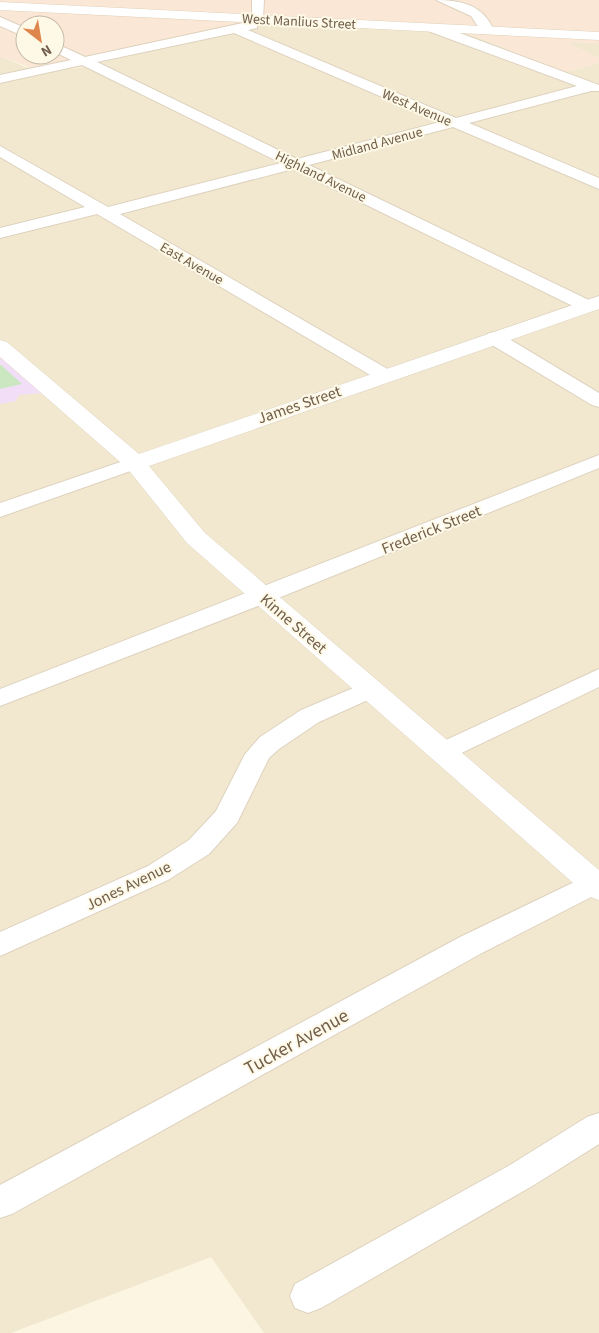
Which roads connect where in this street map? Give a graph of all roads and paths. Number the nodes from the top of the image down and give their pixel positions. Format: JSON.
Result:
{"nodes":[{"id":1,"x":258,"y":0,"type":"edge"},
{"id":2,"x":442,"y":0,"type":"edge"},
{"id":3,"x":0,"y":6,"type":"edge"},
{"id":4,"x":257,"y":19,"type":"junction"},
{"id":5,"x":272,"y":20,"type":"junction"},
{"id":6,"x":0,"y":21,"type":"edge"},
{"id":7,"x":15,"y":28,"type":"edge"},
{"id":8,"x":433,"y":28,"type":"junction"},
{"id":9,"x":236,"y":29,"type":"junction"},
{"id":10,"x":488,"y":31,"type":"junction"},
{"id":11,"x":599,"y":36,"type":"edge"},
{"id":12,"x":65,"y":52,"type":"edge"},
{"id":13,"x":86,"y":61,"type":"junction"},
{"id":14,"x":0,"y":79,"type":"edge"},
{"id":15,"x":595,"y":88,"type":"edge"},
{"id":16,"x":455,"y":122,"type":"junction"},
{"id":17,"x":0,"y":151,"type":"edge"},
{"id":18,"x":296,"y":164,"type":"junction"},
{"id":19,"x":599,"y":184,"type":"edge"},
{"id":20,"x":102,"y":211,"type":"junction"},
{"id":21,"x":0,"y":233,"type":"edge"},
{"id":22,"x":593,"y":304,"type":"edge"},
{"id":23,"x":494,"y":338,"type":"junction"},
{"id":24,"x":0,"y":346,"type":"edge"},
{"id":25,"x":384,"y":375,"type":"junction"},
{"id":26,"x":599,"y":401,"type":"edge"},
{"id":27,"x":599,"y":461,"type":"edge"},
{"id":28,"x":135,"y":463,"type":"junction"},
{"id":29,"x":0,"y":510,"type":"edge"},
{"id":30,"x":263,"y":596,"type":"junction"},
{"id":31,"x":599,"y":677,"type":"edge"},
{"id":32,"x":370,"y":689,"type":"junction"},
{"id":33,"x":0,"y":698,"type":"edge"},
{"id":34,"x":442,"y":752,"type":"junction"},
{"id":35,"x":596,"y":886,"type":"edge"},
{"id":36,"x":0,"y":945,"type":"edge"},
{"id":37,"x":599,"y":1127,"type":"edge"},
{"id":38,"x":0,"y":1203,"type":"edge"},
{"id":39,"x":308,"y":1296,"type":"dead end"}],
"edges":[{"from":1,"to":4,"type":"street"},
{"from":2,"to":10,"type":"street"},
{"from":3,"to":4,"type":"street","name":"West Manlius Street"},
{"from":4,"to":5,"type":"street","name":"West Manlius Street"},
{"from":5,"to":8,"type":"street","name":"West Manlius Street"},
{"from":5,"to":9,"type":"street"},
{"from":6,"to":7,"type":"street"},
{"from":8,"to":10,"type":"street","name":"West Manlius Street"},
{"from":8,"to":15,"type":"street"},
{"from":9,"to":13,"type":"street"},
{"from":9,"to":16,"type":"street","name":"West Avenue"},
{"from":10,"to":11,"type":"street","name":"West Manlius Street"},
{"from":12,"to":13,"type":"street","name":"Highland Avenue"},
{"from":13,"to":14,"type":"street"},
{"from":13,"to":18,"type":"street","name":"Highland Avenue"},
{"from":15,"to":16,"type":"street","name":"Midland Avenue"},
{"from":16,"to":18,"type":"street","name":"Midland Avenue"},
{"from":16,"to":19,"type":"street","name":"West Avenue"},
{"from":17,"to":20,"type":"street","name":"East Avenue"},
{"from":18,"to":20,"type":"street","name":"Midland Avenue"},
{"from":18,"to":22,"type":"street","name":"Highland Avenue"},
{"from":20,"to":21,"type":"street","name":"Midland Avenue"},
{"from":20,"to":25,"type":"street","name":"East Avenue"},
{"from":22,"to":23,"type":"street","name":"James Street"},
{"from":23,"to":25,"type":"street","name":"James Street"},
{"from":23,"to":26,"type":"street"},
{"from":24,"to":28,"type":"street","name":"Kinne Street"},
{"from":25,"to":28,"type":"street","name":"James Street"},
{"from":27,"to":30,"type":"street","name":"Frederick Street"},
{"from":28,"to":29,"type":"street","name":"James Street"},
{"from":28,"to":30,"type":"street","name":"Kinne Street"},
{"from":30,"to":32,"type":"street","name":"Kinne Street"},
{"from":30,"to":33,"type":"street","name":"Frederick Street"},
{"from":31,"to":34,"type":"street"},
{"from":32,"to":34,"type":"street","name":"Kinne Street"},
{"from":32,"to":36,"type":"street","name":"Jones Avenue"},
{"from":34,"to":35,"type":"street","name":"Kinne Street"},
{"from":35,"to":38,"type":"street","name":"Tucker Avenue"},
{"from":37,"to":39,"type":"street"}]}
